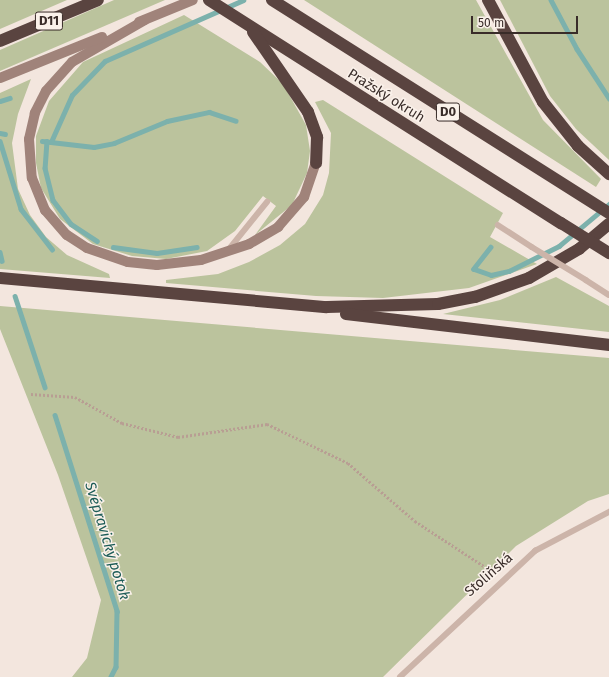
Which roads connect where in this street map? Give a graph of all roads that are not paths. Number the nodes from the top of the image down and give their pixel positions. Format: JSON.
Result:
{"nodes":[{"id":1,"x":98,"y":0,"type":"edge"},
{"id":2,"x":193,"y":0,"type":"edge"},
{"id":3,"x":209,"y":0,"type":"edge"},
{"id":4,"x":272,"y":0,"type":"edge"},
{"id":5,"x":488,"y":0,"type":"edge"},
{"id":6,"x":144,"y":20,"type":"junction"},
{"id":7,"x":0,"y":41,"type":"edge"},
{"id":8,"x":266,"y":41,"type":"junction"},
{"id":9,"x":0,"y":78,"type":"edge"},
{"id":10,"x":316,"y":163,"type":"joint"},
{"id":11,"x":609,"y":174,"type":"edge"},
{"id":12,"x":267,"y":202,"type":"dead end"},
{"id":13,"x":609,"y":213,"type":"edge"},
{"id":14,"x":609,"y":224,"type":"edge"},
{"id":15,"x":498,"y":225,"type":"dead end"},
{"id":16,"x":226,"y":253,"type":"junction"},
{"id":17,"x":609,"y":254,"type":"edge"},
{"id":18,"x":0,"y":278,"type":"edge"},
{"id":19,"x":609,"y":295,"type":"edge"},
{"id":20,"x":264,"y":302,"type":"junction"},
{"id":21,"x":609,"y":345,"type":"edge"},
{"id":22,"x":609,"y":512,"type":"edge"},
{"id":23,"x":400,"y":677,"type":"edge"}],
"edges":[{"from":1,"to":7,"type":"highway","number":"D11"},
{"from":2,"to":6,"type":"main road"},
{"from":3,"to":8,"type":"highway","name":"Pražský okruh","number":"D0"},
{"from":4,"to":13,"type":"highway","name":"Pražský okruh","number":"D0"},
{"from":5,"to":11,"type":"highway"},
{"from":6,"to":9,"type":"main road"},
{"from":6,"to":16,"type":"main road"},
{"from":8,"to":10,"type":"highway"},
{"from":8,"to":17,"type":"highway","name":"Pražský okruh","number":"D0","bridge":true},
{"from":10,"to":16,"type":"main road"},
{"from":12,"to":16,"type":"lane"},
{"from":14,"to":20,"type":"highway"},
{"from":15,"to":19,"type":"lane","bridge":true},
{"from":18,"to":20,"type":"highway"},
{"from":20,"to":21,"type":"highway"},
{"from":22,"to":23,"type":"lane","name":"Stoliňská"}]}
